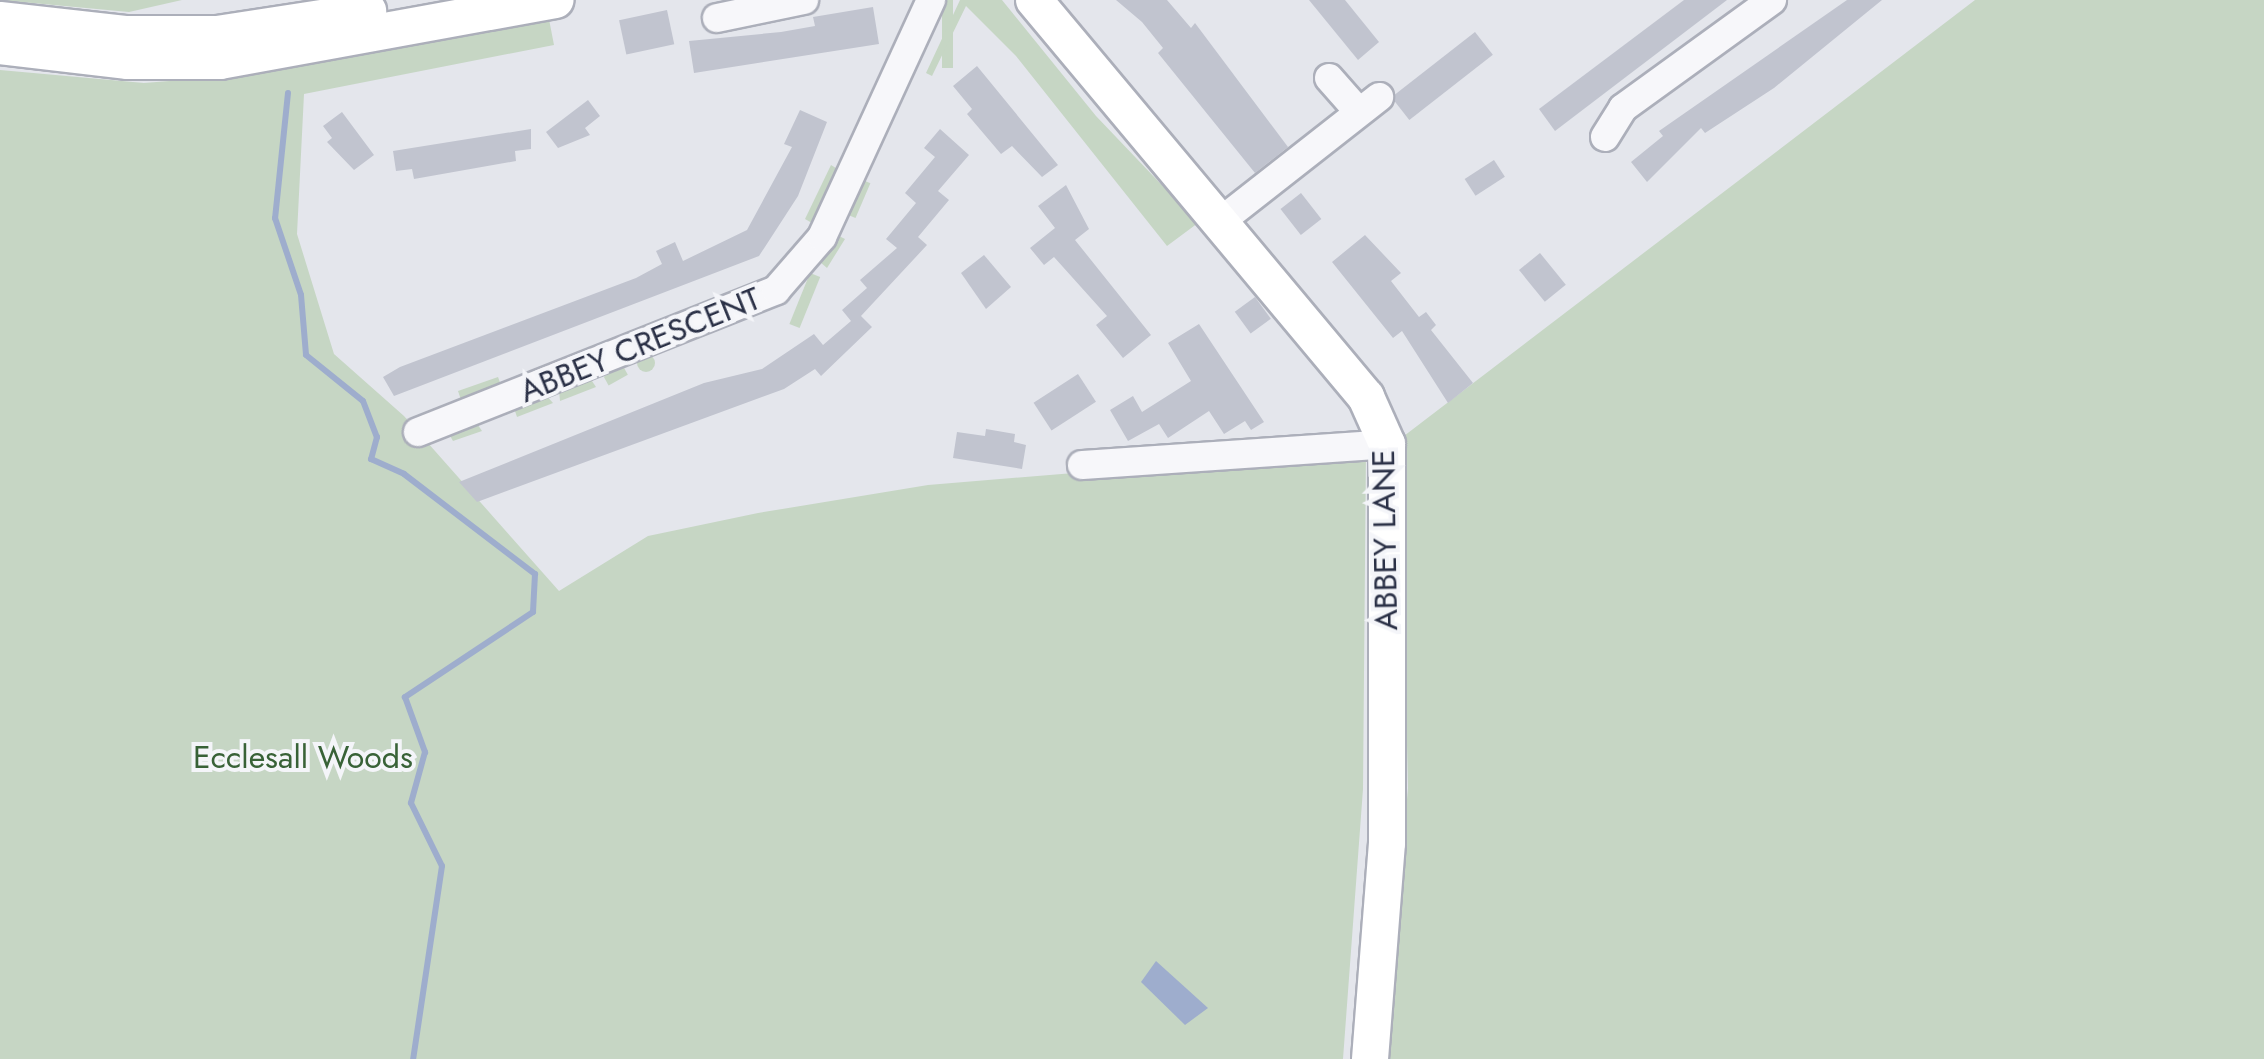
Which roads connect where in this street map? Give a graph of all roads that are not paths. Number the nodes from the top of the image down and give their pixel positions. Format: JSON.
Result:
{"nodes":[{"id":1,"x":424,"y":0,"type":"edge"},
{"id":2,"x":555,"y":0,"type":"edge"},
{"id":3,"x":804,"y":0,"type":"edge"},
{"id":4,"x":1034,"y":0,"type":"edge"},
{"id":5,"x":1772,"y":0,"type":"edge"},
{"id":6,"x":928,"y":1,"type":"edge"},
{"id":7,"x":717,"y":18,"type":"dead end"},
{"id":8,"x":0,"y":20,"type":"edge"},
{"id":9,"x":0,"y":46,"type":"edge"},
{"id":10,"x":1329,"y":78,"type":"dead end"},
{"id":11,"x":1605,"y":137,"type":"dead end"},
{"id":12,"x":1221,"y":221,"type":"junction"},
{"id":13,"x":418,"y":432,"type":"dead end"},
{"id":14,"x":1387,"y":444,"type":"junction"},
{"id":15,"x":1082,"y":465,"type":"dead end"},
{"id":16,"x":1370,"y":1059,"type":"edge"}],
"edges":[{"from":1,"to":8,"type":"main road"},
{"from":2,"to":9,"type":"main road"},
{"from":3,"to":7,"type":"street"},
{"from":4,"to":12,"type":"main road","name":"ABBEY LANE"},
{"from":5,"to":11,"type":"street"},
{"from":6,"to":13,"type":"street","name":"ABBEY CRESCENT"},
{"from":10,"to":12,"type":"street"},
{"from":12,"to":14,"type":"main road","name":"ABBEY LANE"},
{"from":14,"to":15,"type":"street"},
{"from":14,"to":16,"type":"main road","name":"ABBEY LANE"}]}
